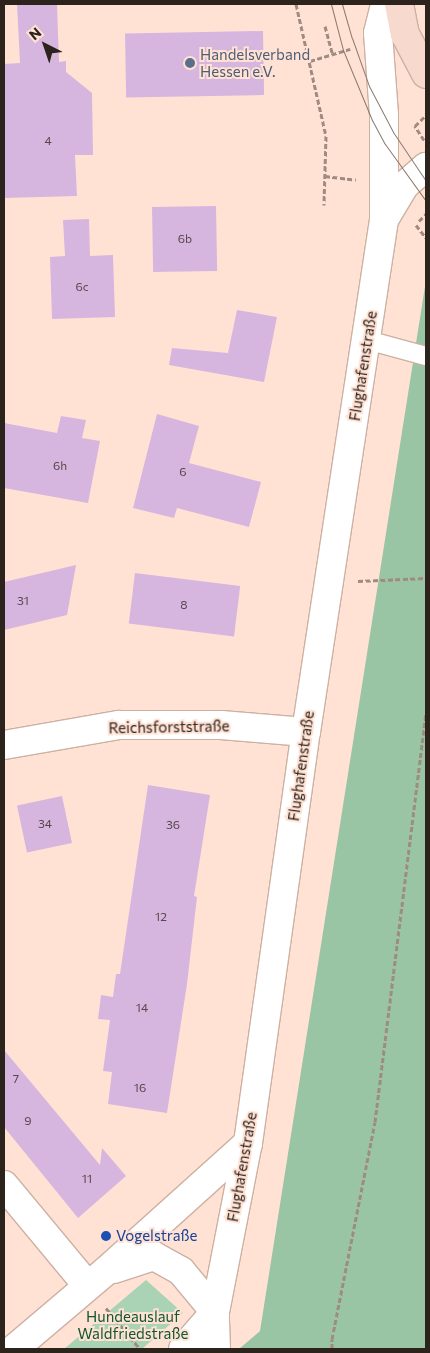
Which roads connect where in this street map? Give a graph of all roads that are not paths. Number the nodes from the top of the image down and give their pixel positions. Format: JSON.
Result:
{"nodes":[{"id":1,"x":384,"y":4,"type":"edge"},
{"id":2,"x":399,"y":4,"type":"edge"},
{"id":3,"x":426,"y":74,"type":"edge"},
{"id":4,"x":426,"y":167,"type":"edge"},
{"id":5,"x":384,"y":220,"type":"junction"},
{"id":6,"x":367,"y":340,"type":"junction"},
{"id":7,"x":426,"y":356,"type":"edge"},
{"id":8,"x":306,"y":732,"type":"junction"},
{"id":9,"x":4,"y":745,"type":"edge"},
{"id":10,"x":248,"y":1143,"type":"junction"},
{"id":11,"x":4,"y":1185,"type":"edge"},
{"id":12,"x":97,"y":1279,"type":"junction"},
{"id":13,"x":215,"y":1312,"type":"junction"},
{"id":14,"x":14,"y":1349,"type":"edge"},
{"id":15,"x":183,"y":1349,"type":"edge"},
{"id":16,"x":216,"y":1349,"type":"edge"}],
"edges":[{"from":1,"to":5,"type":"street","name":"Flughafenstraße"},
{"from":2,"to":3,"type":"main road"},
{"from":4,"to":5,"type":"street","name":"Flughafenstraße"},
{"from":5,"to":6,"type":"street","name":"Flughafenstraße"},
{"from":6,"to":7,"type":"lane"},
{"from":6,"to":8,"type":"street","name":"Flughafenstraße"},
{"from":8,"to":9,"type":"street","name":"Reichsforststraße"},
{"from":8,"to":10,"type":"street","name":"Flughafenstraße"},
{"from":10,"to":12,"type":"street"},
{"from":10,"to":13,"type":"street","name":"Flughafenstraße"},
{"from":11,"to":12,"type":"street"},
{"from":12,"to":13,"type":"street"},
{"from":12,"to":14,"type":"street"},
{"from":13,"to":15,"type":"street"},
{"from":13,"to":16,"type":"street","name":"Flughafenstraße"}]}
